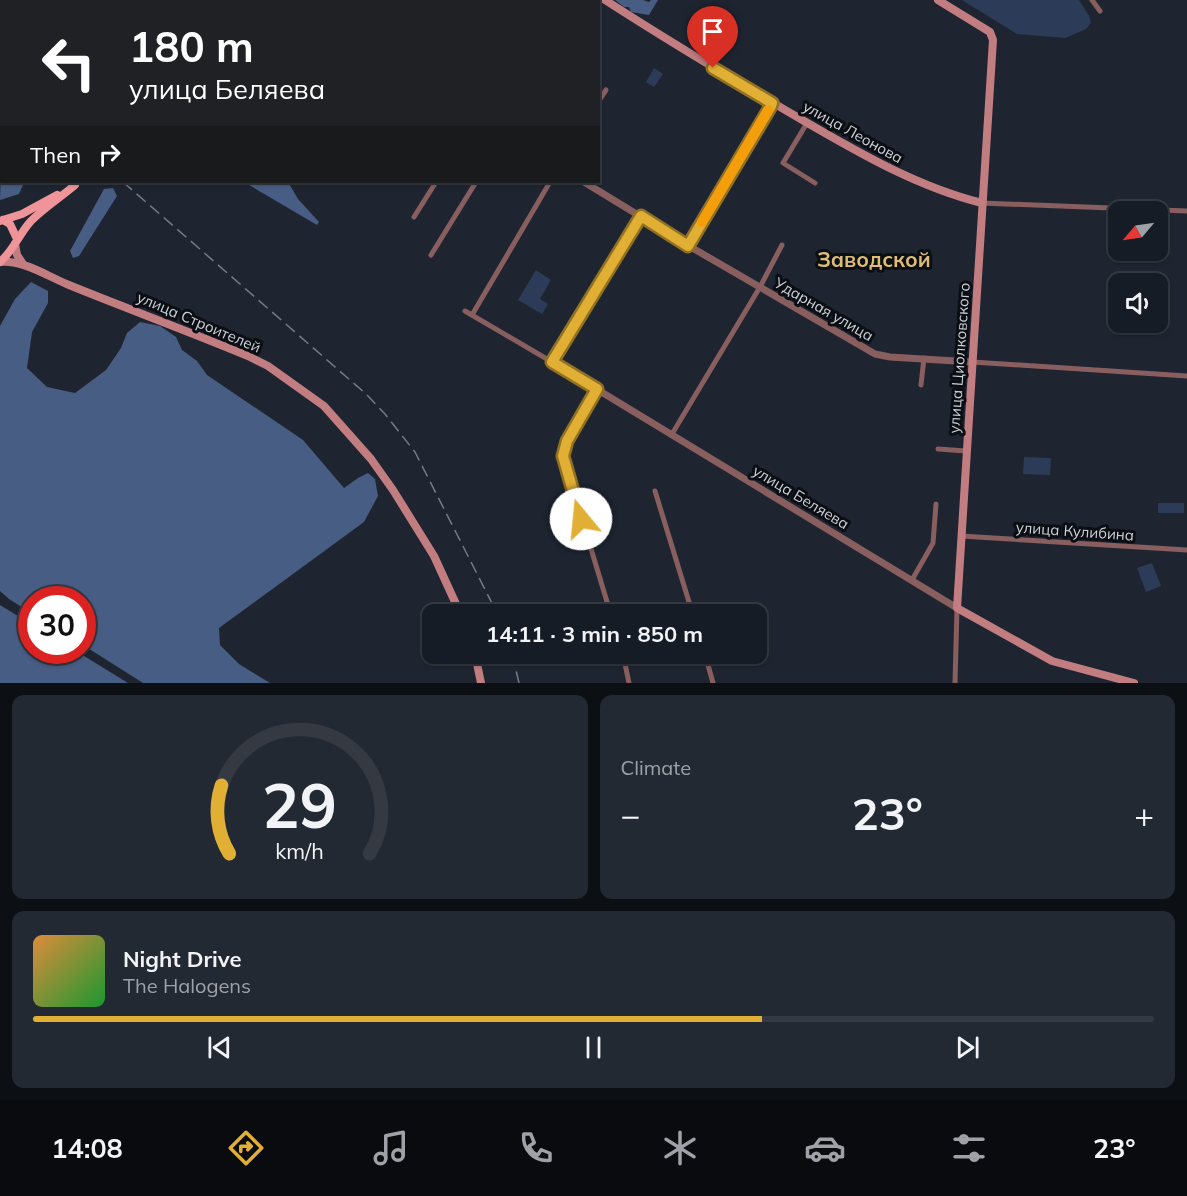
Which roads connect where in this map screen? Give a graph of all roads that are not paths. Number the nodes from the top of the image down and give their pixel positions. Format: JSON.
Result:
{"nodes":[{"id":1,"x":605,"y":0,"type":"edge"},
{"id":2,"x":938,"y":0,"type":"edge"},
{"id":3,"x":1092,"y":0,"type":"edge"},
{"id":4,"x":1100,"y":11,"type":"dead end"},
{"id":5,"x":606,"y":90,"type":"dead end"},
{"id":6,"x":600,"y":99,"type":"edge"},
{"id":7,"x":772,"y":103,"type":"junction"},
{"id":8,"x":807,"y":123,"type":"junction"},
{"id":9,"x":78,"y":183,"type":"edge"},
{"id":10,"x":435,"y":183,"type":"edge"},
{"id":11,"x":475,"y":183,"type":"edge"},
{"id":12,"x":549,"y":183,"type":"edge"},
{"id":13,"x":586,"y":183,"type":"edge"},
{"id":14,"x":815,"y":183,"type":"dead end"},
{"id":15,"x":982,"y":203,"type":"junction"},
{"id":16,"x":1187,"y":211,"type":"edge"},
{"id":17,"x":641,"y":216,"type":"junction"},
{"id":18,"x":414,"y":217,"type":"dead end"},
{"id":19,"x":2,"y":220,"type":"edge"},
{"id":20,"x":16,"y":242,"type":"junction"},
{"id":21,"x":782,"y":245,"type":"dead end"},
{"id":22,"x":688,"y":246,"type":"junction"},
{"id":23,"x":431,"y":255,"type":"dead end"},
{"id":24,"x":0,"y":262,"type":"edge"},
{"id":25,"x":23,"y":264,"type":"junction"},
{"id":26,"x":760,"y":287,"type":"junction"},
{"id":27,"x":465,"y":311,"type":"dead end"},
{"id":28,"x":472,"y":315,"type":"junction"},
{"id":29,"x":924,"y":358,"type":"junction"},
{"id":30,"x":552,"y":362,"type":"junction"},
{"id":31,"x":972,"y":362,"type":"junction"},
{"id":32,"x":1187,"y":376,"type":"edge"},
{"id":33,"x":921,"y":385,"type":"dead end"},
{"id":34,"x":597,"y":389,"type":"junction"},
{"id":35,"x":672,"y":434,"type":"junction"},
{"id":36,"x":938,"y":449,"type":"dead end"},
{"id":37,"x":966,"y":451,"type":"junction"},
{"id":38,"x":655,"y":491,"type":"dead end"},
{"id":39,"x":936,"y":504,"type":"dead end"},
{"id":40,"x":961,"y":536,"type":"junction"},
{"id":41,"x":1187,"y":550,"type":"edge"},
{"id":42,"x":912,"y":580,"type":"junction"},
{"id":43,"x":456,"y":604,"type":"edge"},
{"id":44,"x":608,"y":604,"type":"edge"},
{"id":45,"x":690,"y":604,"type":"edge"},
{"id":46,"x":957,"y":608,"type":"junction"},
{"id":47,"x":477,"y":664,"type":"edge"},
{"id":48,"x":625,"y":664,"type":"edge"},
{"id":49,"x":708,"y":664,"type":"edge"},
{"id":50,"x":481,"y":683,"type":"edge"},
{"id":51,"x":629,"y":683,"type":"edge"},
{"id":52,"x":713,"y":683,"type":"edge"},
{"id":53,"x":955,"y":683,"type":"edge"},
{"id":54,"x":1134,"y":683,"type":"edge"}],
"edges":[{"from":1,"to":7,"type":"main road","name":"улица Леонова"},
{"from":2,"to":15,"type":"main road","name":"улица Циолковского"},
{"from":3,"to":4,"type":"street"},
{"from":5,"to":6,"type":"street"},
{"from":7,"to":8,"type":"main road","name":"улица Леонова"},
{"from":7,"to":22,"type":"street"},
{"from":8,"to":14,"type":"street"},
{"from":8,"to":15,"type":"main road","name":"улица Леонова"},
{"from":9,"to":19,"type":"main road"},
{"from":9,"to":20,"type":"main road"},
{"from":10,"to":18,"type":"street"},
{"from":11,"to":23,"type":"street"},
{"from":12,"to":28,"type":"street"},
{"from":13,"to":17,"type":"street","name":"Ударная улица"},
{"from":15,"to":16,"type":"street","name":"улица Леонова"},
{"from":15,"to":31,"type":"main road","name":"улица Циолковского"},
{"from":17,"to":22,"type":"street","name":"Ударная улица"},
{"from":17,"to":30,"type":"street"},
{"from":19,"to":20,"type":"main road"},
{"from":20,"to":24,"type":"main road"},
{"from":20,"to":25,"type":"main road"},
{"from":21,"to":26,"type":"street"},
{"from":22,"to":26,"type":"street","name":"Ударная улица"},
{"from":24,"to":25,"type":"main road","name":"улица Строителей"},
{"from":25,"to":43,"type":"main road","name":"улица Строителей"},
{"from":26,"to":29,"type":"street","name":"Ударная улица"},
{"from":26,"to":35,"type":"street"},
{"from":27,"to":28,"type":"street","name":"улица Беляева"},
{"from":28,"to":30,"type":"street","name":"улица Беляева"},
{"from":29,"to":31,"type":"street","name":"Ударная улица"},
{"from":29,"to":33,"type":"street"},
{"from":30,"to":34,"type":"street","name":"улица Беляева"},
{"from":31,"to":32,"type":"street","name":"Ударная улица"},
{"from":31,"to":37,"type":"main road","name":"улица Циолковского"},
{"from":34,"to":35,"type":"street","name":"улица Беляева"},
{"from":34,"to":44,"type":"street"},
{"from":35,"to":42,"type":"street","name":"улица Беляева"},
{"from":36,"to":37,"type":"street"},
{"from":37,"to":40,"type":"main road","name":"улица Циолковского"},
{"from":38,"to":45,"type":"street"},
{"from":39,"to":42,"type":"street"},
{"from":40,"to":41,"type":"street","name":"улица Кулибина"},
{"from":40,"to":46,"type":"main road","name":"улица Циолковского"},
{"from":42,"to":46,"type":"street","name":"улица Беляева"},
{"from":46,"to":53,"type":"street","name":"улица Циолковского"},
{"from":46,"to":54,"type":"main road","name":"улица Беляева"},
{"from":47,"to":50,"type":"main road"},
{"from":48,"to":51,"type":"street"},
{"from":49,"to":52,"type":"street"}]}
